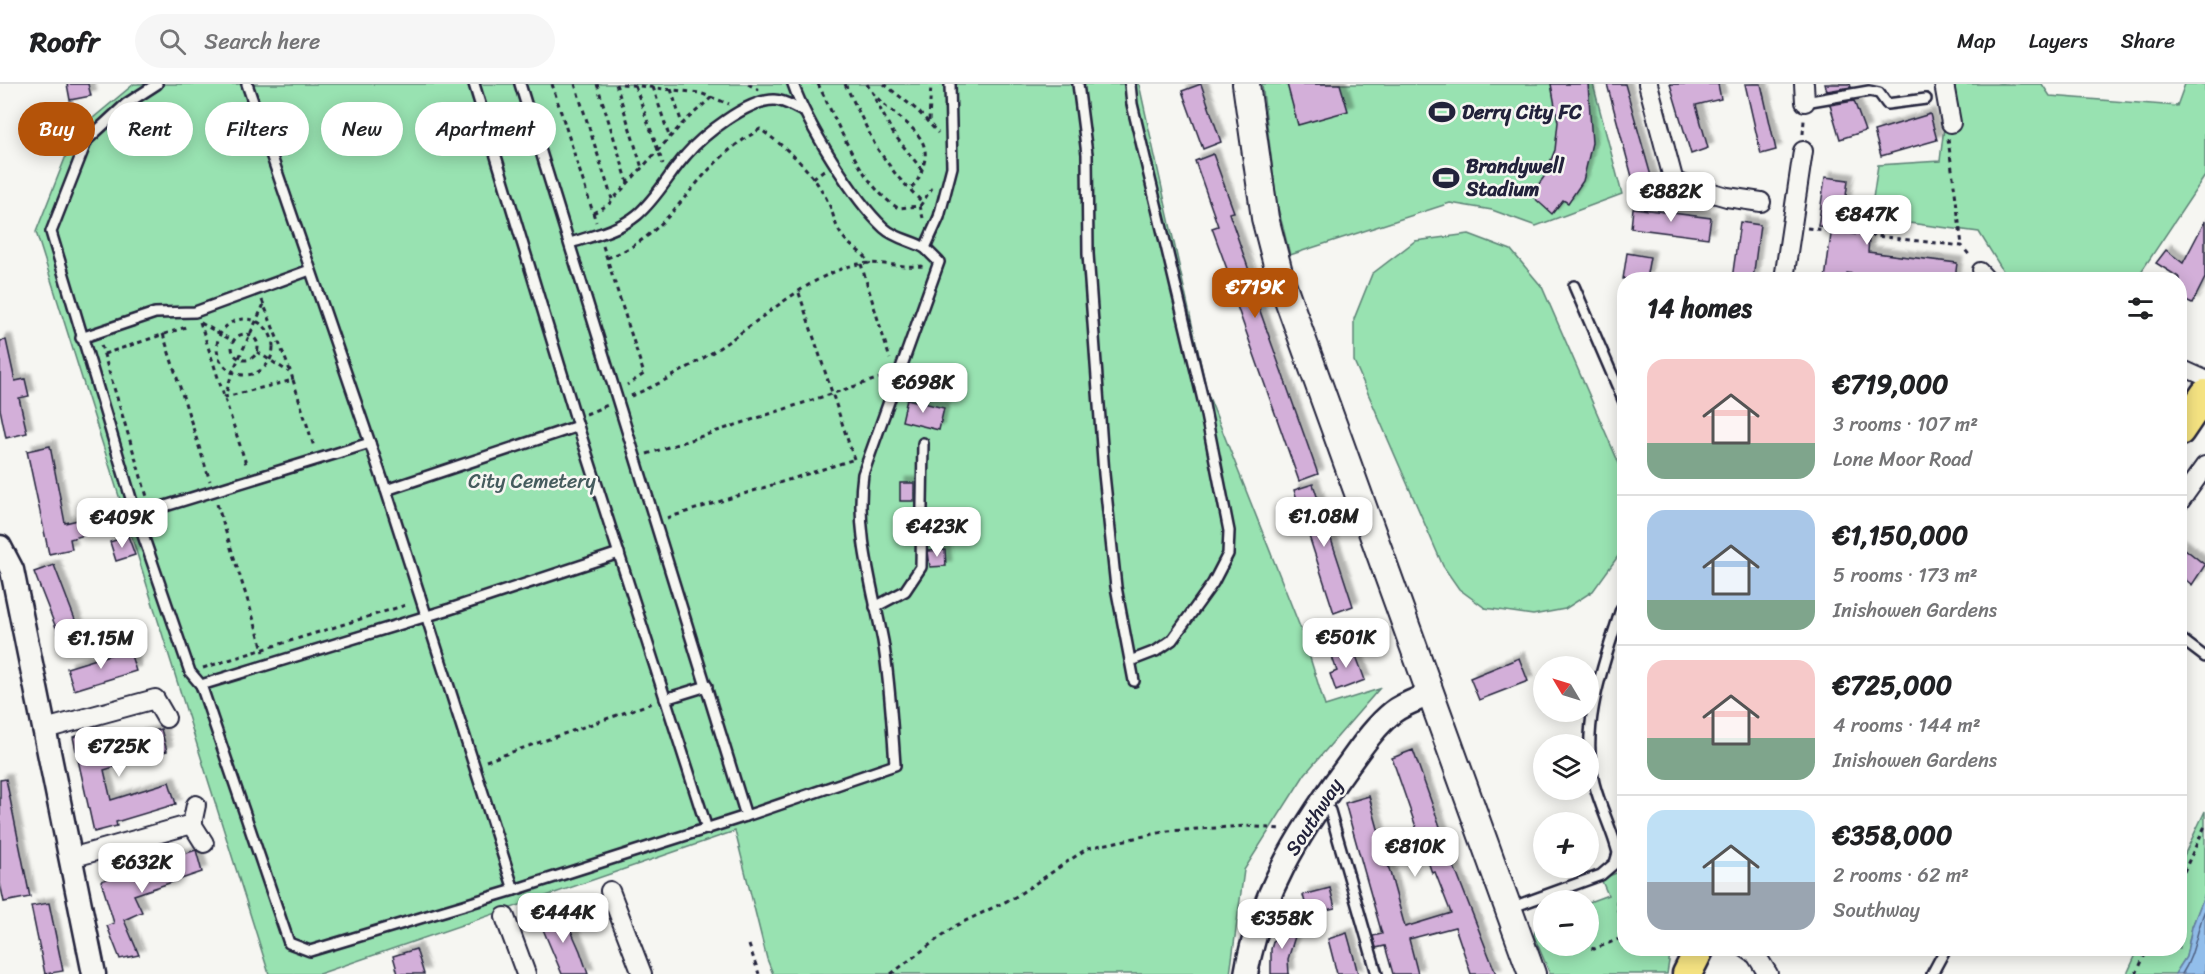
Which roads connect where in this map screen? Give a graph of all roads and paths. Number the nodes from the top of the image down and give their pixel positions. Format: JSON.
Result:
{"nodes":[{"id":1,"x":157,"y":84,"type":"edge"},
{"id":2,"x":247,"y":84,"type":"edge"},
{"id":3,"x":474,"y":84,"type":"edge"},
{"id":4,"x":520,"y":84,"type":"edge"},
{"id":5,"x":552,"y":84,"type":"edge"},
{"id":6,"x":575,"y":84,"type":"edge"},
{"id":7,"x":597,"y":84,"type":"edge"},
{"id":8,"x":616,"y":84,"type":"edge"},
{"id":9,"x":622,"y":84,"type":"edge"},
{"id":10,"x":793,"y":84,"type":"edge"},
{"id":11,"x":818,"y":84,"type":"edge"},
{"id":12,"x":845,"y":84,"type":"edge"},
{"id":13,"x":867,"y":84,"type":"edge"},
{"id":14,"x":884,"y":84,"type":"edge"},
{"id":15,"x":931,"y":84,"type":"edge"},
{"id":16,"x":950,"y":84,"type":"edge"},
{"id":17,"x":1078,"y":84,"type":"edge"},
{"id":18,"x":1130,"y":84,"type":"edge"},
{"id":19,"x":1246,"y":84,"type":"edge"},
{"id":20,"x":1648,"y":84,"type":"edge"},
{"id":21,"x":1944,"y":84,"type":"edge"},
{"id":22,"x":635,"y":85,"type":"edge"},
{"id":23,"x":653,"y":87,"type":"junction"},
{"id":24,"x":671,"y":89,"type":"junction"},
{"id":25,"x":1804,"y":93,"type":"edge"},
{"id":26,"x":713,"y":96,"type":"junction"},
{"id":27,"x":874,"y":98,"type":"junction"},
{"id":28,"x":1926,"y":99,"type":"dead end"},
{"id":29,"x":803,"y":111,"type":"junction"},
{"id":30,"x":740,"y":113,"type":"junction"},
{"id":31,"x":928,"y":122,"type":"junction"},
{"id":32,"x":1951,"y":123,"type":"joint"},
{"id":33,"x":682,"y":124,"type":"junction"},
{"id":34,"x":669,"y":137,"type":"junction"},
{"id":35,"x":942,"y":137,"type":"dead end"},
{"id":36,"x":657,"y":150,"type":"junction"},
{"id":37,"x":1803,"y":151,"type":"joint"},
{"id":38,"x":642,"y":168,"type":"junction"},
{"id":39,"x":922,"y":171,"type":"junction"},
{"id":40,"x":934,"y":181,"type":"dead end"},
{"id":41,"x":628,"y":184,"type":"junction"},
{"id":42,"x":911,"y":188,"type":"junction"},
{"id":43,"x":612,"y":200,"type":"junction"},
{"id":44,"x":921,"y":201,"type":"junction"},
{"id":45,"x":1761,"y":202,"type":"dead end"},
{"id":46,"x":920,"y":206,"type":"junction"},
{"id":47,"x":593,"y":213,"type":"junction"},
{"id":48,"x":1790,"y":225,"type":"junction"},
{"id":49,"x":600,"y":234,"type":"junction"},
{"id":50,"x":570,"y":243,"type":"junction"},
{"id":51,"x":921,"y":245,"type":"junction"},
{"id":52,"x":1962,"y":246,"type":"junction"},
{"id":53,"x":607,"y":258,"type":"junction"},
{"id":54,"x":939,"y":262,"type":"junction"},
{"id":55,"x":861,"y":264,"type":"junction"},
{"id":56,"x":870,"y":264,"type":"junction"},
{"id":57,"x":310,"y":270,"type":"junction"},
{"id":58,"x":1785,"y":272,"type":"edge"},
{"id":59,"x":1982,"y":272,"type":"edge"},
{"id":60,"x":1574,"y":286,"type":"dead end"},
{"id":61,"x":257,"y":287,"type":"junction"},
{"id":62,"x":799,"y":293,"type":"junction"},
{"id":63,"x":264,"y":304,"type":"junction"},
{"id":64,"x":195,"y":312,"type":"junction"},
{"id":65,"x":256,"y":321,"type":"junction"},
{"id":66,"x":200,"y":322,"type":"junction"},
{"id":67,"x":98,"y":332,"type":"junction"},
{"id":68,"x":220,"y":334,"type":"junction"},
{"id":69,"x":250,"y":334,"type":"junction"},
{"id":70,"x":81,"y":338,"type":"junction"},
{"id":71,"x":233,"y":341,"type":"junction"},
{"id":72,"x":257,"y":352,"type":"junction"},
{"id":73,"x":104,"y":354,"type":"junction"},
{"id":74,"x":239,"y":358,"type":"junction"},
{"id":75,"x":270,"y":361,"type":"junction"},
{"id":76,"x":2187,"y":370,"type":"edge"},
{"id":77,"x":232,"y":373,"type":"junction"},
{"id":78,"x":291,"y":373,"type":"junction"},
{"id":79,"x":898,"y":373,"type":"junction"},
{"id":80,"x":2205,"y":378,"type":"edge"},
{"id":81,"x":293,"y":380,"type":"junction"},
{"id":82,"x":1617,"y":386,"type":"edge"},
{"id":83,"x":832,"y":393,"type":"junction"},
{"id":84,"x":2205,"y":394,"type":"edge"},
{"id":85,"x":225,"y":397,"type":"junction"},
{"id":86,"x":617,"y":397,"type":"junction"},
{"id":87,"x":2187,"y":421,"type":"edge"},
{"id":88,"x":577,"y":422,"type":"junction"},
{"id":89,"x":370,"y":443,"type":"junction"},
{"id":90,"x":923,"y":443,"type":"dead end"},
{"id":91,"x":870,"y":454,"type":"junction"},
{"id":92,"x":636,"y":457,"type":"junction"},
{"id":93,"x":318,"y":459,"type":"junction"},
{"id":94,"x":854,"y":459,"type":"junction"},
{"id":95,"x":2205,"y":466,"type":"edge"},
{"id":96,"x":251,"y":480,"type":"junction"},
{"id":97,"x":386,"y":490,"type":"junction"},
{"id":98,"x":2187,"y":491,"type":"edge"},
{"id":99,"x":151,"y":511,"type":"junction"},
{"id":100,"x":136,"y":515,"type":"junction"},
{"id":101,"x":656,"y":521,"type":"junction"},
{"id":102,"x":0,"y":547,"type":"edge"},
{"id":103,"x":619,"y":553,"type":"junction"},
{"id":104,"x":421,"y":600,"type":"junction"},
{"id":105,"x":875,"y":607,"type":"junction"},
{"id":106,"x":426,"y":616,"type":"junction"},
{"id":107,"x":1617,"y":622,"type":"edge"},
{"id":108,"x":2187,"y":643,"type":"edge"},
{"id":109,"x":2205,"y":657,"type":"edge"},
{"id":110,"x":1130,"y":661,"type":"junction"},
{"id":111,"x":190,"y":672,"type":"junction"},
{"id":112,"x":1134,"y":681,"type":"dead end"},
{"id":113,"x":201,"y":685,"type":"junction"},
{"id":114,"x":707,"y":686,"type":"junction"},
{"id":115,"x":1430,"y":694,"type":"junction"},
{"id":116,"x":665,"y":699,"type":"junction"},
{"id":117,"x":166,"y":718,"type":"dead end"},
{"id":118,"x":45,"y":729,"type":"junction"},
{"id":119,"x":1590,"y":734,"type":"edge"},
{"id":120,"x":474,"y":765,"type":"junction"},
{"id":121,"x":1599,"y":798,"type":"edge"},
{"id":122,"x":1323,"y":800,"type":"junction"},
{"id":123,"x":196,"y":805,"type":"dead end"},
{"id":124,"x":746,"y":816,"type":"junction"},
{"id":125,"x":192,"y":824,"type":"junction"},
{"id":126,"x":2205,"y":826,"type":"edge"},
{"id":127,"x":707,"y":829,"type":"junction"},
{"id":128,"x":1301,"y":831,"type":"junction"},
{"id":129,"x":204,"y":843,"type":"dead end"},
{"id":130,"x":1617,"y":850,"type":"edge"},
{"id":131,"x":1617,"y":856,"type":"edge"},
{"id":132,"x":71,"y":858,"type":"junction"},
{"id":133,"x":2187,"y":865,"type":"edge"},
{"id":134,"x":513,"y":890,"type":"junction"},
{"id":135,"x":610,"y":891,"type":"dead end"},
{"id":136,"x":1508,"y":909,"type":"junction"},
{"id":137,"x":505,"y":916,"type":"dead end"},
{"id":138,"x":1617,"y":940,"type":"edge"},
{"id":139,"x":749,"y":945,"type":"dead end"},
{"id":140,"x":1599,"y":947,"type":"edge"},
{"id":141,"x":1696,"y":956,"type":"edge"},
{"id":142,"x":1757,"y":956,"type":"edge"},
{"id":143,"x":1942,"y":956,"type":"edge"},
{"id":144,"x":2144,"y":956,"type":"edge"},
{"id":145,"x":94,"y":974,"type":"edge"},
{"id":146,"x":526,"y":974,"type":"edge"},
{"id":147,"x":642,"y":974,"type":"edge"},
{"id":148,"x":759,"y":974,"type":"edge"},
{"id":149,"x":891,"y":974,"type":"edge"},
{"id":150,"x":1246,"y":974,"type":"edge"},
{"id":151,"x":1377,"y":974,"type":"edge"},
{"id":152,"x":1532,"y":974,"type":"edge"},
{"id":153,"x":1687,"y":974,"type":"edge"},
{"id":154,"x":1768,"y":974,"type":"edge"},
{"id":155,"x":1932,"y":974,"type":"edge"},
{"id":156,"x":2136,"y":974,"type":"edge"}],
"edges":[{"from":1,"to":70,"type":"lane"},
{"from":2,"to":57,"type":"lane"},
{"from":3,"to":88,"type":"lane"},
{"from":4,"to":50,"type":"lane"},
{"from":5,"to":47,"type":"path"},
{"from":6,"to":43,"type":"path"},
{"from":7,"to":41,"type":"path"},
{"from":8,"to":38,"type":"path"},
{"from":9,"to":22,"type":"path"},
{"from":10,"to":29,"type":"lane"},
{"from":11,"to":46,"type":"path"},
{"from":12,"to":42,"type":"path"},
{"from":13,"to":27,"type":"path"},
{"from":14,"to":31,"type":"path"},
{"from":15,"to":31,"type":"path"},
{"from":16,"to":51,"type":"lane"},
{"from":17,"to":110,"type":"lane"},
{"from":18,"to":110,"type":"lane"},
{"from":19,"to":115,"type":"main road"},
{"from":20,"to":45,"type":"street"},
{"from":21,"to":32,"type":"street"},
{"from":22,"to":23,"type":"path"},
{"from":22,"to":36,"type":"path"},
{"from":23,"to":24,"type":"path"},
{"from":23,"to":34,"type":"path"},
{"from":24,"to":26,"type":"path"},
{"from":24,"to":33,"type":"path"},
{"from":25,"to":28,"type":"lane"},
{"from":25,"to":37,"type":"path"},
{"from":26,"to":30,"type":"path"},
{"from":26,"to":33,"type":"path"},
{"from":27,"to":39,"type":"path"},
{"from":27,"to":39,"type":"path"},
{"from":29,"to":30,"type":"lane"},
{"from":29,"to":51,"type":"lane"},
{"from":30,"to":49,"type":"lane"},
{"from":31,"to":35,"type":"path"},
{"from":32,"to":52,"type":"path"},
{"from":33,"to":34,"type":"path"},
{"from":34,"to":36,"type":"path"},
{"from":36,"to":38,"type":"path"},
{"from":37,"to":48,"type":"street"},
{"from":38,"to":41,"type":"path"},
{"from":39,"to":42,"type":"path"},
{"from":40,"to":44,"type":"path"},
{"from":41,"to":43,"type":"path"},
{"from":42,"to":44,"type":"path"},
{"from":43,"to":47,"type":"path"},
{"from":44,"to":46,"type":"path"},
{"from":46,"to":51,"type":"path"},
{"from":47,"to":49,"type":"path"},
{"from":48,"to":52,"type":"path"},
{"from":48,"to":58,"type":"street"},
{"from":49,"to":50,"type":"lane"},
{"from":49,"to":53,"type":"path"},
{"from":50,"to":86,"type":"lane"},
{"from":51,"to":54,"type":"lane"},
{"from":52,"to":59,"type":"path"},
{"from":53,"to":56,"type":"path"},
{"from":53,"to":86,"type":"path"},
{"from":54,"to":56,"type":"path"},
{"from":54,"to":79,"type":"lane"},
{"from":55,"to":56,"type":"path"},
{"from":55,"to":62,"type":"path"},
{"from":55,"to":79,"type":"path"},
{"from":57,"to":61,"type":"lane"},
{"from":57,"to":89,"type":"lane"},
{"from":60,"to":82,"type":"lane"},
{"from":61,"to":63,"type":"path"},
{"from":61,"to":64,"type":"lane"},
{"from":62,"to":83,"type":"path"},
{"from":62,"to":86,"type":"path"},
{"from":63,"to":65,"type":"path"},
{"from":63,"to":78,"type":"path"},
{"from":64,"to":66,"type":"path"},
{"from":64,"to":67,"type":"lane"},
{"from":65,"to":68,"type":"path"},
{"from":65,"to":69,"type":"path"},
{"from":65,"to":75,"type":"path"},
{"from":66,"to":68,"type":"path"},
{"from":66,"to":73,"type":"path"},
{"from":66,"to":85,"type":"path"},
{"from":67,"to":70,"type":"lane"},
{"from":67,"to":73,"type":"path"},
{"from":68,"to":71,"type":"path"},
{"from":68,"to":77,"type":"path"},
{"from":69,"to":71,"type":"path"},
{"from":69,"to":72,"type":"path"},
{"from":69,"to":74,"type":"path"},
{"from":70,"to":100,"type":"lane"},
{"from":71,"to":74,"type":"path"},
{"from":72,"to":74,"type":"path"},
{"from":72,"to":75,"type":"path"},
{"from":73,"to":99,"type":"path"},
{"from":74,"to":77,"type":"path"},
{"from":75,"to":77,"type":"path"},
{"from":75,"to":78,"type":"path"},
{"from":76,"to":80,"type":"street"},
{"from":77,"to":85,"type":"path"},
{"from":78,"to":81,"type":"path"},
{"from":79,"to":83,"type":"path"},
{"from":79,"to":91,"type":"lane"},
{"from":81,"to":85,"type":"path"},
{"from":81,"to":93,"type":"path"},
{"from":83,"to":92,"type":"path"},
{"from":83,"to":94,"type":"path"},
{"from":84,"to":87,"type":"main road"},
{"from":85,"to":96,"type":"path"},
{"from":86,"to":88,"type":"path"},
{"from":86,"to":92,"type":"lane"},
{"from":88,"to":97,"type":"lane"},
{"from":88,"to":103,"type":"lane"},
{"from":89,"to":93,"type":"lane"},
{"from":89,"to":97,"type":"lane"},
{"from":90,"to":105,"type":"lane"},
{"from":91,"to":94,"type":"path"},
{"from":91,"to":105,"type":"lane"},
{"from":92,"to":101,"type":"lane"},
{"from":93,"to":96,"type":"lane"},
{"from":94,"to":101,"type":"path"},
{"from":95,"to":98,"type":"street"},
{"from":96,"to":99,"type":"lane"},
{"from":97,"to":104,"type":"lane"},
{"from":99,"to":100,"type":"lane"},
{"from":100,"to":111,"type":"lane"},
{"from":101,"to":114,"type":"lane"},
{"from":102,"to":118,"type":"street"},
{"from":103,"to":106,"type":"lane"},
{"from":103,"to":116,"type":"lane"},
{"from":104,"to":106,"type":"lane"},
{"from":104,"to":111,"type":"path"},
{"from":105,"to":124,"type":"lane"},
{"from":106,"to":113,"type":"lane"},
{"from":106,"to":120,"type":"lane"},
{"from":107,"to":119,"type":"lane"},
{"from":108,"to":109,"type":"lane"},
{"from":110,"to":112,"type":"lane"},
{"from":111,"to":113,"type":"lane"},
{"from":113,"to":134,"type":"lane"},
{"from":114,"to":116,"type":"lane"},
{"from":114,"to":124,"type":"lane"},
{"from":115,"to":122,"type":"street","name":"Southway"},
{"from":115,"to":136,"type":"main road"},
{"from":116,"to":120,"type":"path"},
{"from":116,"to":127,"type":"lane"},
{"from":117,"to":118,"type":"street"},
{"from":118,"to":132,"type":"street"},
{"from":120,"to":134,"type":"lane"},
{"from":121,"to":130,"type":"lane"},
{"from":122,"to":128,"type":"street","name":"Southway"},
{"from":122,"to":151,"type":"lane"},
{"from":123,"to":125,"type":"street"},
{"from":124,"to":127,"type":"lane"},
{"from":125,"to":129,"type":"street"},
{"from":125,"to":132,"type":"street"},
{"from":126,"to":133,"type":"path"},
{"from":127,"to":134,"type":"lane"},
{"from":128,"to":149,"type":"path"},
{"from":128,"to":150,"type":"street","name":"Southway"},
{"from":131,"to":136,"type":"lane"},
{"from":132,"to":145,"type":"street"},
{"from":135,"to":147,"type":"street"},
{"from":136,"to":152,"type":"main road"},
{"from":137,"to":146,"type":"street"},
{"from":138,"to":140,"type":"path"},
{"from":139,"to":148,"type":"path"},
{"from":141,"to":153,"type":"main road"},
{"from":142,"to":154,"type":"street"},
{"from":143,"to":155,"type":"lane"},
{"from":144,"to":156,"type":"path"}]}
